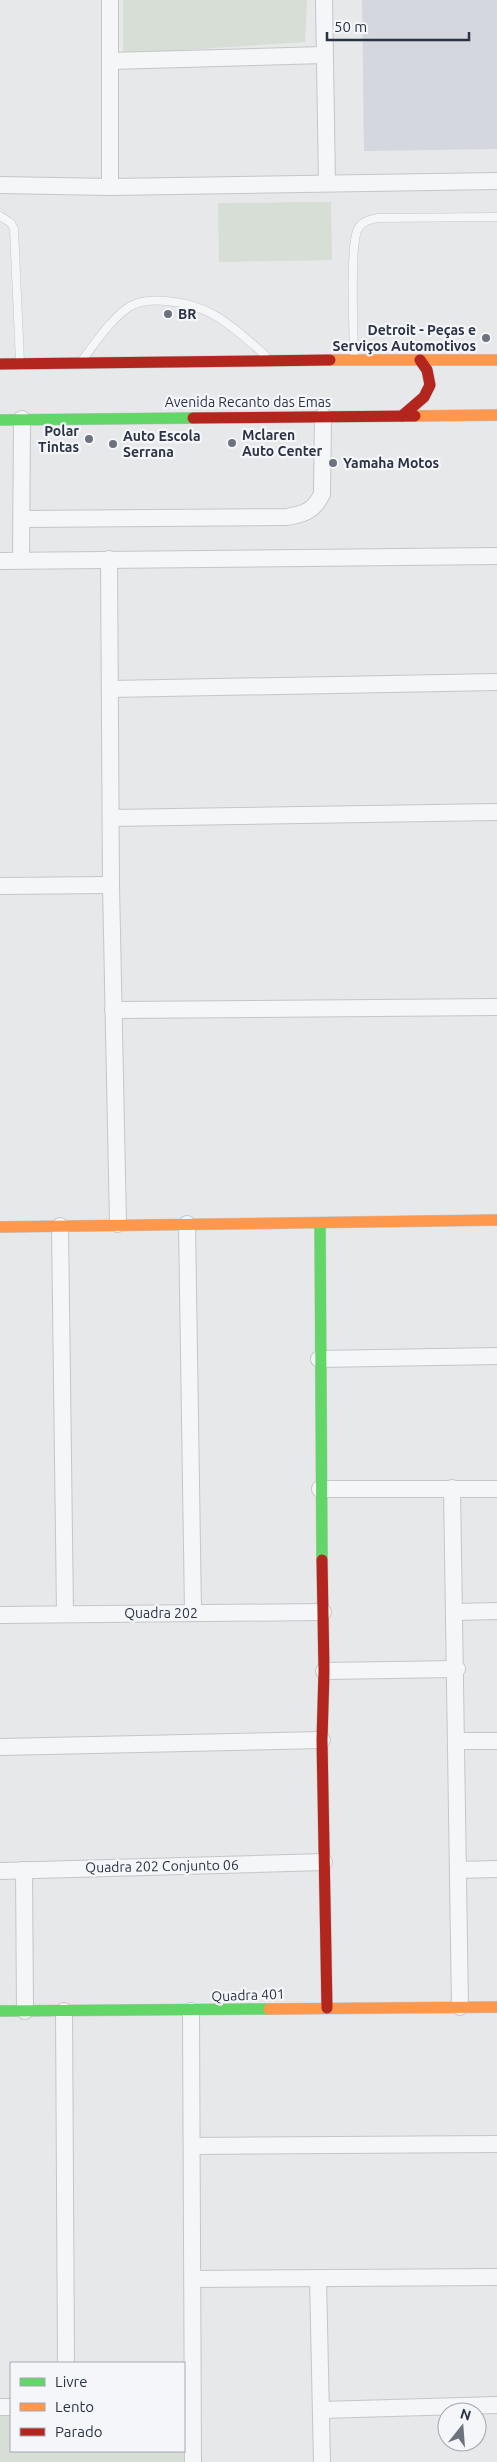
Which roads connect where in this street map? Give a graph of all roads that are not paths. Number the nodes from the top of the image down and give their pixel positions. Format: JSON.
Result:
{"nodes":[{"id":1,"x":110,"y":0,"type":"edge"},
{"id":2,"x":324,"y":0,"type":"edge"},
{"id":3,"x":324,"y":55,"type":"junction"},
{"id":4,"x":110,"y":61,"type":"junction"},
{"id":5,"x":497,"y":181,"type":"edge"},
{"id":6,"x":327,"y":183,"type":"junction"},
{"id":7,"x":0,"y":186,"type":"edge"},
{"id":8,"x":110,"y":187,"type":"junction"},
{"id":9,"x":0,"y":216,"type":"edge"},
{"id":10,"x":497,"y":217,"type":"edge"},
{"id":11,"x":270,"y":360,"type":"junction"},
{"id":12,"x":354,"y":360,"type":"junction"},
{"id":13,"x":420,"y":360,"type":"junction"},
{"id":14,"x":497,"y":360,"type":"edge"},
{"id":15,"x":79,"y":363,"type":"junction"},
{"id":16,"x":0,"y":364,"type":"edge"},
{"id":17,"x":20,"y":364,"type":"junction"},
{"id":18,"x":497,"y":415,"type":"edge"},
{"id":19,"x":323,"y":416,"type":"junction"},
{"id":20,"x":402,"y":416,"type":"junction"},
{"id":21,"x":22,"y":418,"type":"junction"},
{"id":22,"x":0,"y":420,"type":"edge"},
{"id":23,"x":22,"y":519,"type":"junction"},
{"id":24,"x":497,"y":556,"type":"edge"},
{"id":25,"x":109,"y":559,"type":"junction"},
{"id":26,"x":21,"y":560,"type":"junction"},
{"id":27,"x":0,"y":561,"type":"edge"},
{"id":28,"x":497,"y":682,"type":"edge"},
{"id":29,"x":110,"y":689,"type":"junction"},
{"id":30,"x":497,"y":812,"type":"edge"},
{"id":31,"x":111,"y":818,"type":"junction"},
{"id":32,"x":111,"y":885,"type":"junction"},
{"id":33,"x":0,"y":886,"type":"edge"},
{"id":34,"x":497,"y":1008,"type":"edge"},
{"id":35,"x":113,"y":1010,"type":"junction"},
{"id":36,"x":497,"y":1220,"type":"edge"},
{"id":37,"x":118,"y":1224,"type":"junction"},
{"id":38,"x":187,"y":1224,"type":"junction"},
{"id":39,"x":320,"y":1224,"type":"junction"},
{"id":40,"x":0,"y":1226,"type":"edge"},
{"id":41,"x":60,"y":1226,"type":"junction"},
{"id":42,"x":497,"y":1356,"type":"edge"},
{"id":43,"x":320,"y":1359,"type":"junction"},
{"id":44,"x":452,"y":1488,"type":"junction"},
{"id":45,"x":497,"y":1488,"type":"edge"},
{"id":46,"x":320,"y":1489,"type":"junction"},
{"id":47,"x":497,"y":1611,"type":"edge"},
{"id":48,"x":193,"y":1612,"type":"junction"},
{"id":49,"x":323,"y":1612,"type":"junction"},
{"id":50,"x":456,"y":1612,"type":"junction"},
{"id":51,"x":65,"y":1613,"type":"junction"},
{"id":52,"x":0,"y":1615,"type":"edge"},
{"id":53,"x":456,"y":1669,"type":"junction"},
{"id":54,"x":324,"y":1671,"type":"junction"},
{"id":55,"x":322,"y":1740,"type":"junction"},
{"id":56,"x":457,"y":1741,"type":"junction"},
{"id":57,"x":497,"y":1741,"type":"edge"},
{"id":58,"x":0,"y":1747,"type":"edge"},
{"id":59,"x":324,"y":1862,"type":"junction"},
{"id":60,"x":0,"y":1870,"type":"edge"},
{"id":61,"x":24,"y":1870,"type":"junction"},
{"id":62,"x":458,"y":1870,"type":"junction"},
{"id":63,"x":497,"y":1870,"type":"edge"},
{"id":64,"x":460,"y":2007,"type":"junction"},
{"id":65,"x":497,"y":2007,"type":"edge"},
{"id":66,"x":327,"y":2008,"type":"junction"},
{"id":67,"x":25,"y":2011,"type":"junction"},
{"id":68,"x":64,"y":2011,"type":"junction"},
{"id":69,"x":0,"y":2012,"type":"edge"},
{"id":70,"x":191,"y":2012,"type":"junction"},
{"id":71,"x":497,"y":2144,"type":"edge"},
{"id":72,"x":192,"y":2146,"type":"junction"},
{"id":73,"x":497,"y":2277,"type":"edge"},
{"id":74,"x":318,"y":2278,"type":"junction"},
{"id":75,"x":193,"y":2279,"type":"junction"},
{"id":76,"x":66,"y":2362,"type":"edge"},
{"id":77,"x":497,"y":2405,"type":"edge"},
{"id":78,"x":188,"y":2407,"type":"edge"},
{"id":79,"x":321,"y":2410,"type":"junction"},
{"id":80,"x":194,"y":2462,"type":"edge"},
{"id":81,"x":322,"y":2462,"type":"edge"}],
"edges":[{"from":1,"to":4,"type":"street"},
{"from":2,"to":3,"type":"street"},
{"from":3,"to":4,"type":"street"},
{"from":3,"to":6,"type":"street"},
{"from":4,"to":8,"type":"street"},
{"from":5,"to":6,"type":"street"},
{"from":6,"to":8,"type":"street"},
{"from":7,"to":8,"type":"street"},
{"from":9,"to":17,"type":"lane"},
{"from":10,"to":12,"type":"lane"},
{"from":11,"to":12,"type":"street"},
{"from":11,"to":15,"type":"street"},
{"from":11,"to":15,"type":"lane"},
{"from":12,"to":13,"type":"street"},
{"from":13,"to":14,"type":"street"},
{"from":13,"to":20,"type":"street"},
{"from":15,"to":17,"type":"street"},
{"from":16,"to":17,"type":"street"},
{"from":18,"to":20,"type":"street","name":"Avenida Recanto das Emas"},
{"from":19,"to":20,"type":"street","name":"Avenida Recanto das Emas"},
{"from":19,"to":21,"type":"street","name":"Avenida Recanto das Emas"},
{"from":19,"to":23,"type":"street"},
{"from":21,"to":22,"type":"street","name":"Avenida Recanto das Emas"},
{"from":21,"to":23,"type":"street"},
{"from":23,"to":26,"type":"street"},
{"from":24,"to":25,"type":"street"},
{"from":25,"to":26,"type":"street"},
{"from":25,"to":29,"type":"street"},
{"from":26,"to":27,"type":"street"},
{"from":28,"to":29,"type":"street"},
{"from":29,"to":31,"type":"street"},
{"from":30,"to":31,"type":"street"},
{"from":31,"to":32,"type":"street"},
{"from":32,"to":33,"type":"street"},
{"from":32,"to":35,"type":"street"},
{"from":34,"to":35,"type":"street"},
{"from":35,"to":37,"type":"street"},
{"from":36,"to":39,"type":"street"},
{"from":37,"to":38,"type":"street"},
{"from":37,"to":41,"type":"street"},
{"from":38,"to":39,"type":"street"},
{"from":38,"to":48,"type":"street"},
{"from":39,"to":43,"type":"street"},
{"from":40,"to":41,"type":"street"},
{"from":41,"to":51,"type":"street"},
{"from":42,"to":43,"type":"street"},
{"from":43,"to":46,"type":"street"},
{"from":44,"to":45,"type":"street"},
{"from":44,"to":46,"type":"street"},
{"from":44,"to":50,"type":"street"},
{"from":46,"to":49,"type":"street"},
{"from":47,"to":50,"type":"street"},
{"from":48,"to":49,"type":"street","name":"Quadra 202"},
{"from":48,"to":51,"type":"street","name":"Quadra 202"},
{"from":49,"to":54,"type":"street"},
{"from":50,"to":53,"type":"street"},
{"from":51,"to":52,"type":"street","name":"Quadra 202"},
{"from":53,"to":54,"type":"street"},
{"from":53,"to":56,"type":"street"},
{"from":54,"to":55,"type":"street"},
{"from":55,"to":58,"type":"street"},
{"from":55,"to":59,"type":"street"},
{"from":56,"to":57,"type":"street"},
{"from":56,"to":62,"type":"street"},
{"from":59,"to":61,"type":"street","name":"Quadra 202 Conjunto 06"},
{"from":59,"to":66,"type":"street"},
{"from":60,"to":61,"type":"street","name":"Quadra 202 Conjunto 06"},
{"from":61,"to":67,"type":"street"},
{"from":62,"to":63,"type":"street"},
{"from":62,"to":64,"type":"street"},
{"from":64,"to":65,"type":"street","name":"Quadra 401"},
{"from":64,"to":66,"type":"street","name":"Quadra 401"},
{"from":66,"to":70,"type":"street","name":"Quadra 401"},
{"from":67,"to":68,"type":"street","name":"Quadra 401"},
{"from":67,"to":69,"type":"street","name":"Quadra 401"},
{"from":68,"to":70,"type":"street","name":"Quadra 401"},
{"from":68,"to":76,"type":"street"},
{"from":70,"to":72,"type":"street"},
{"from":71,"to":72,"type":"street"},
{"from":72,"to":75,"type":"street"},
{"from":73,"to":74,"type":"street"},
{"from":74,"to":75,"type":"street"},
{"from":74,"to":79,"type":"street"},
{"from":75,"to":78,"type":"street"},
{"from":77,"to":79,"type":"street"},
{"from":78,"to":80,"type":"street"},
{"from":79,"to":81,"type":"street"}]}
